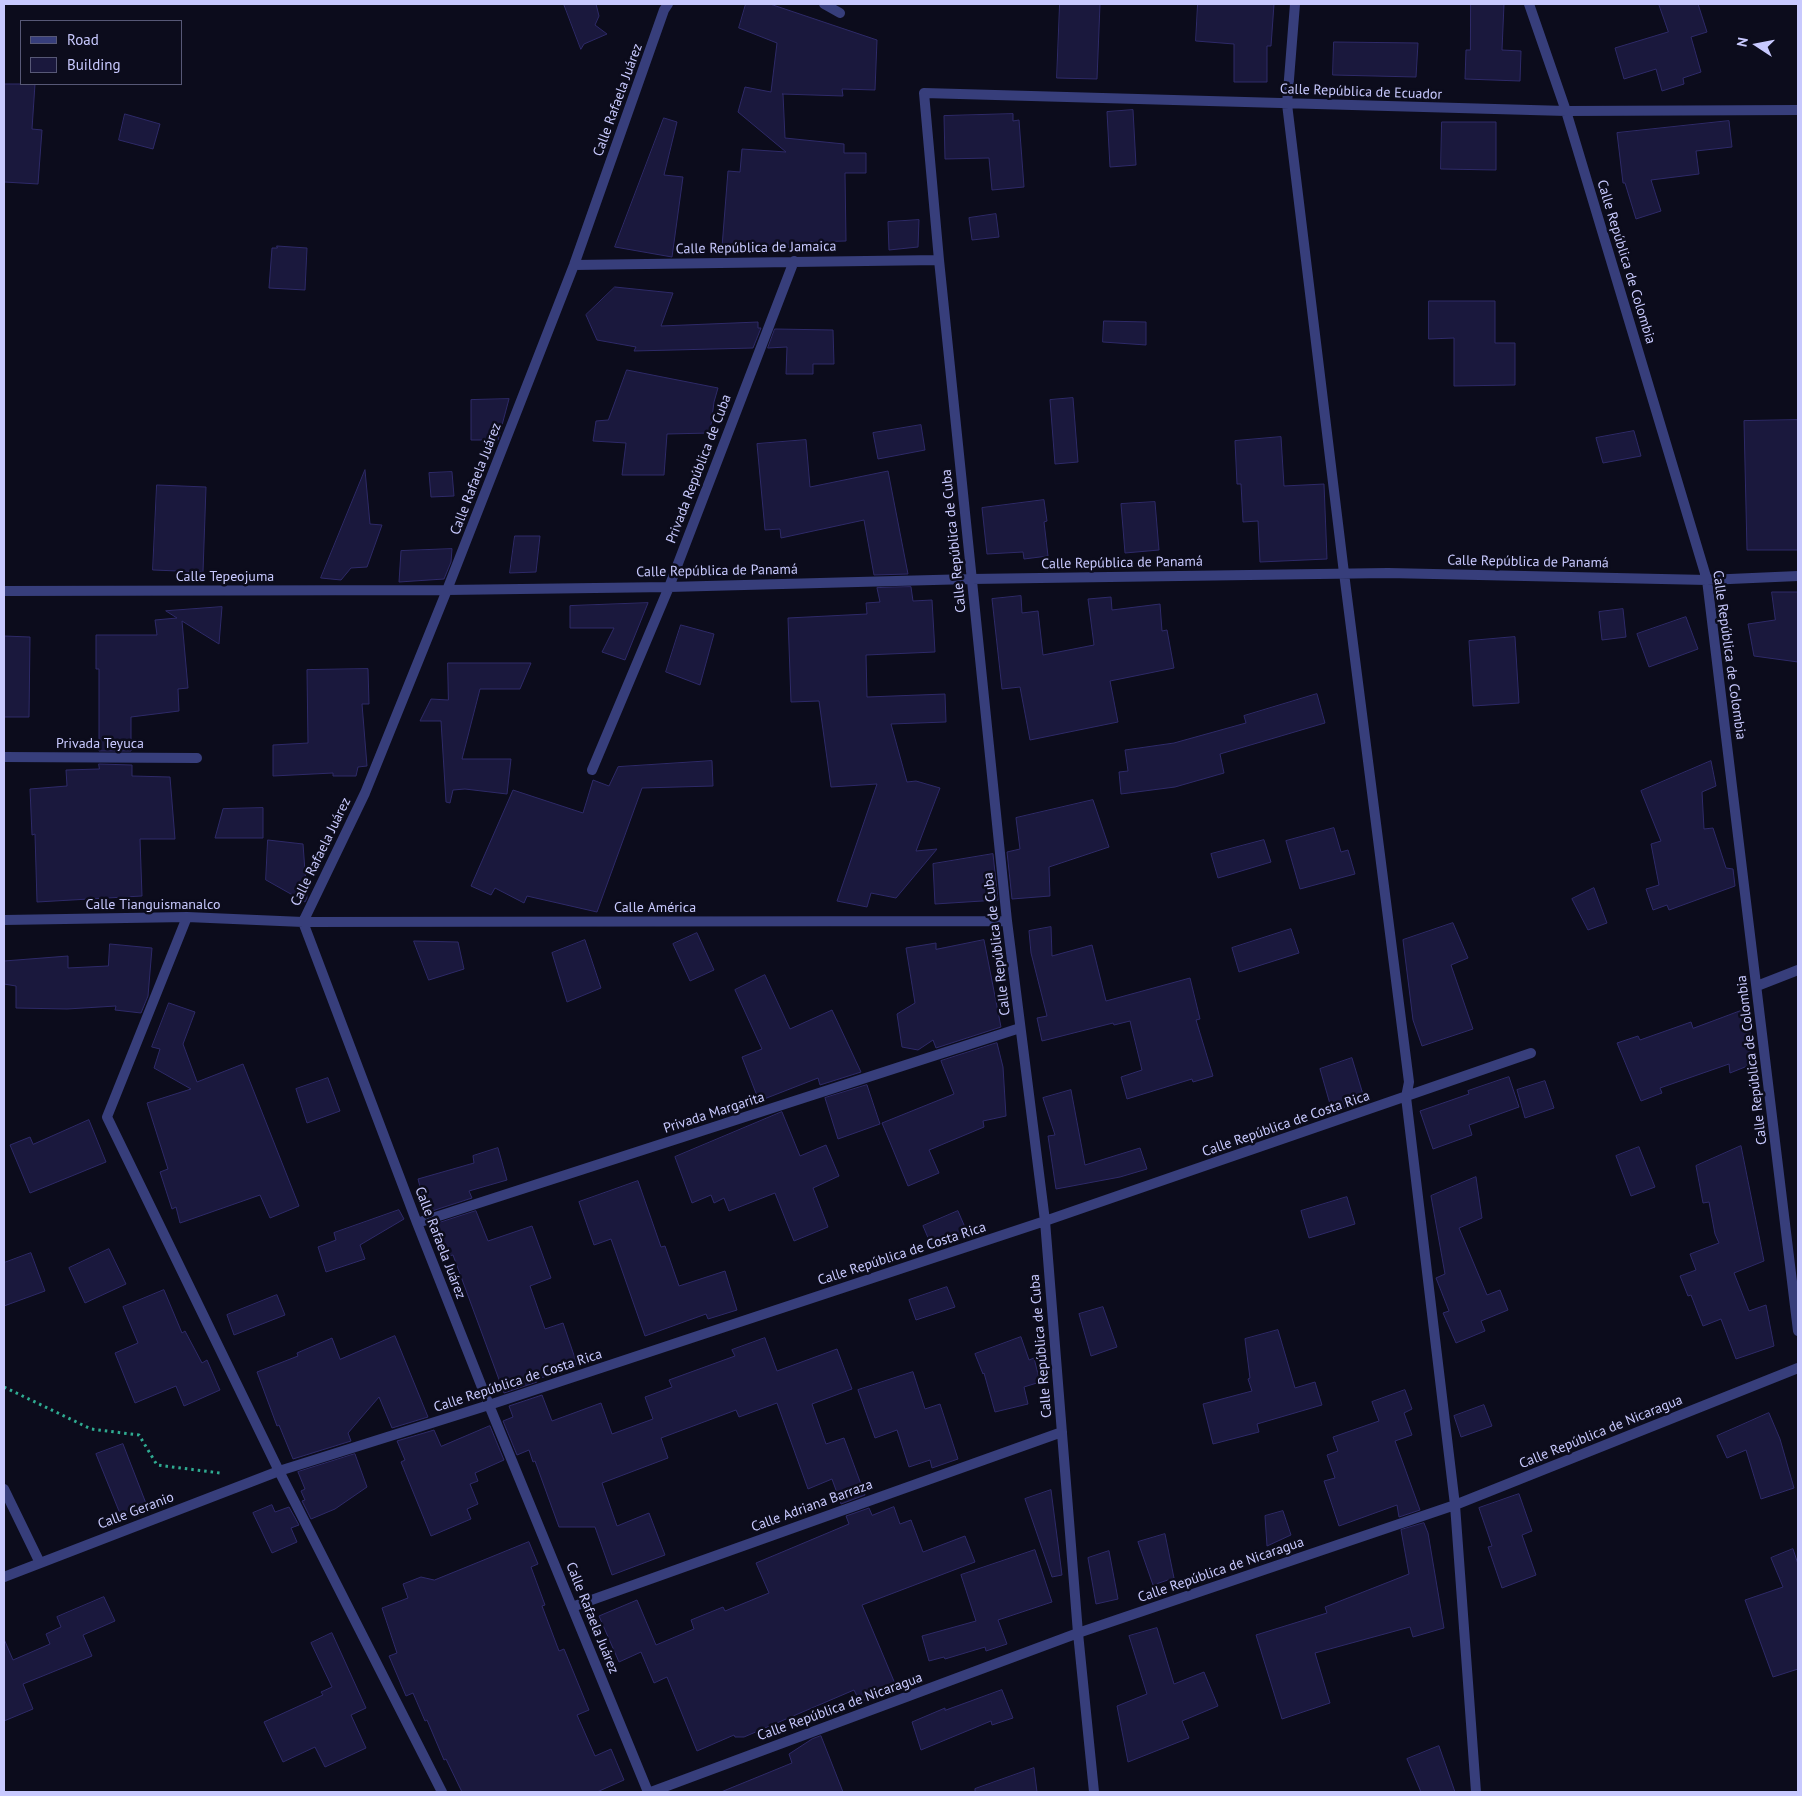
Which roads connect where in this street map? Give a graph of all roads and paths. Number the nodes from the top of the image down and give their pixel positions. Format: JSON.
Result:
{"nodes":[{"id":1,"x":668,"y":4,"type":"edge"},
{"id":2,"x":824,"y":4,"type":"edge"},
{"id":3,"x":1295,"y":4,"type":"edge"},
{"id":4,"x":1529,"y":4,"type":"edge"},
{"id":5,"x":840,"y":13,"type":"dead end"},
{"id":6,"x":924,"y":93,"type":"joint"},
{"id":7,"x":1287,"y":104,"type":"junction"},
{"id":8,"x":1798,"y":110,"type":"edge"},
{"id":9,"x":1566,"y":111,"type":"junction"},
{"id":10,"x":939,"y":260,"type":"junction"},
{"id":11,"x":794,"y":261,"type":"junction"},
{"id":12,"x":574,"y":265,"type":"junction"},
{"id":13,"x":1344,"y":573,"type":"junction"},
{"id":14,"x":1798,"y":576,"type":"edge"},
{"id":15,"x":971,"y":579,"type":"junction"},
{"id":16,"x":1707,"y":580,"type":"junction"},
{"id":17,"x":669,"y":587,"type":"junction"},
{"id":18,"x":447,"y":590,"type":"junction"},
{"id":19,"x":4,"y":592,"type":"edge"},
{"id":20,"x":4,"y":757,"type":"edge"},
{"id":21,"x":197,"y":758,"type":"dead end"},
{"id":22,"x":592,"y":770,"type":"dead end"},
{"id":23,"x":187,"y":918,"type":"junction"},
{"id":24,"x":4,"y":920,"type":"edge"},
{"id":25,"x":1007,"y":921,"type":"junction"},
{"id":26,"x":303,"y":922,"type":"junction"},
{"id":27,"x":1798,"y":970,"type":"edge"},
{"id":28,"x":1757,"y":986,"type":"junction"},
{"id":29,"x":1020,"y":1028,"type":"junction"},
{"id":30,"x":1531,"y":1053,"type":"dead end"},
{"id":31,"x":1406,"y":1097,"type":"junction"},
{"id":32,"x":1045,"y":1222,"type":"junction"},
{"id":33,"x":417,"y":1223,"type":"junction"},
{"id":34,"x":1798,"y":1332,"type":"edge"},
{"id":35,"x":1798,"y":1368,"type":"edge"},
{"id":36,"x":4,"y":1387,"type":"edge"},
{"id":37,"x":489,"y":1405,"type":"junction"},
{"id":38,"x":1062,"y":1432,"type":"junction"},
{"id":39,"x":279,"y":1471,"type":"junction"},
{"id":40,"x":226,"y":1473,"type":"dead end"},
{"id":41,"x":4,"y":1489,"type":"edge"},
{"id":42,"x":1455,"y":1505,"type":"junction"},
{"id":43,"x":40,"y":1563,"type":"junction"},
{"id":44,"x":4,"y":1577,"type":"edge"},
{"id":45,"x":572,"y":1607,"type":"junction"},
{"id":46,"x":1078,"y":1633,"type":"junction"},
{"id":47,"x":442,"y":1792,"type":"edge"},
{"id":48,"x":649,"y":1792,"type":"edge"},
{"id":49,"x":1094,"y":1792,"type":"edge"},
{"id":50,"x":1476,"y":1792,"type":"edge"}],
"edges":[{"from":1,"to":12,"type":"street","name":"Calle Rafaela Juárez"},
{"from":2,"to":5,"type":"street"},
{"from":3,"to":7,"type":"street"},
{"from":4,"to":9,"type":"street","name":"Calle República de Colombia"},
{"from":6,"to":7,"type":"street","name":"Calle República de Ecuador"},
{"from":6,"to":10,"type":"street","name":"Calle República de Cuba"},
{"from":7,"to":9,"type":"street","name":"Calle República de Ecuador"},
{"from":7,"to":13,"type":"street"},
{"from":8,"to":9,"type":"street","name":"Calle República de Ecuador"},
{"from":9,"to":16,"type":"street","name":"Calle República de Colombia"},
{"from":10,"to":11,"type":"street","name":"Calle República de Jamaica"},
{"from":10,"to":15,"type":"street","name":"Calle República de Cuba"},
{"from":11,"to":12,"type":"street","name":"Calle República de Jamaica"},
{"from":11,"to":17,"type":"street","name":"Privada República de Cuba"},
{"from":12,"to":18,"type":"street","name":"Calle Rafaela Juárez"},
{"from":13,"to":15,"type":"street","name":"Calle República de Panamá"},
{"from":13,"to":16,"type":"street","name":"Calle República de Panamá"},
{"from":13,"to":31,"type":"street"},
{"from":14,"to":16,"type":"street","name":"Calle República de Panamá"},
{"from":15,"to":17,"type":"street","name":"Calle República de Panamá"},
{"from":15,"to":25,"type":"street","name":"Calle República de Cuba"},
{"from":16,"to":28,"type":"street","name":"Calle República de Colombia"},
{"from":17,"to":18,"type":"street","name":"Calle República de Panamá"},
{"from":17,"to":22,"type":"street","name":"Privada República de Cuba"},
{"from":18,"to":19,"type":"street","name":"Calle Tepeojuma"},
{"from":18,"to":26,"type":"street","name":"Calle Rafaela Juárez"},
{"from":20,"to":21,"type":"street","name":"Privada Teyuca"},
{"from":23,"to":24,"type":"street","name":"Calle Tianguismanalco"},
{"from":23,"to":26,"type":"street","name":"Calle Tianguismanalco"},
{"from":23,"to":39,"type":"street"},
{"from":25,"to":26,"type":"street","name":"Calle América"},
{"from":25,"to":29,"type":"street","name":"Calle República de Cuba"},
{"from":26,"to":33,"type":"street","name":"Calle Rafaela Juárez"},
{"from":27,"to":28,"type":"street"},
{"from":28,"to":34,"type":"street","name":"Calle República de Colombia"},
{"from":29,"to":32,"type":"street","name":"Calle República de Cuba"},
{"from":29,"to":33,"type":"street","name":"Privada Margarita"},
{"from":30,"to":31,"type":"street","name":"Calle República de Costa Rica"},
{"from":31,"to":32,"type":"street","name":"Calle República de Costa Rica"},
{"from":31,"to":42,"type":"street"},
{"from":32,"to":37,"type":"street","name":"Calle República de Costa Rica"},
{"from":32,"to":38,"type":"street","name":"Calle República de Cuba"},
{"from":33,"to":37,"type":"street","name":"Calle Rafaela Juárez"},
{"from":35,"to":42,"type":"street","name":"Calle República de Nicaragua"},
{"from":36,"to":40,"type":"path"},
{"from":37,"to":39,"type":"street","name":"Calle República de Costa Rica"},
{"from":37,"to":45,"type":"street","name":"Calle Rafaela Juárez"},
{"from":38,"to":45,"type":"street","name":"Calle Adriana Barraza"},
{"from":38,"to":46,"type":"street","name":"Calle República de Cuba"},
{"from":39,"to":43,"type":"street","name":"Calle Geranio"},
{"from":39,"to":47,"type":"street"},
{"from":41,"to":43,"type":"street"},
{"from":42,"to":46,"type":"street","name":"Calle República de Nicaragua"},
{"from":42,"to":50,"type":"street"},
{"from":43,"to":44,"type":"street","name":"Calle Geranio"},
{"from":45,"to":48,"type":"street","name":"Calle Rafaela Juárez"},
{"from":46,"to":48,"type":"street","name":"Calle República de Nicaragua"},
{"from":46,"to":49,"type":"street","name":"Calle República de Cuba"}]}
